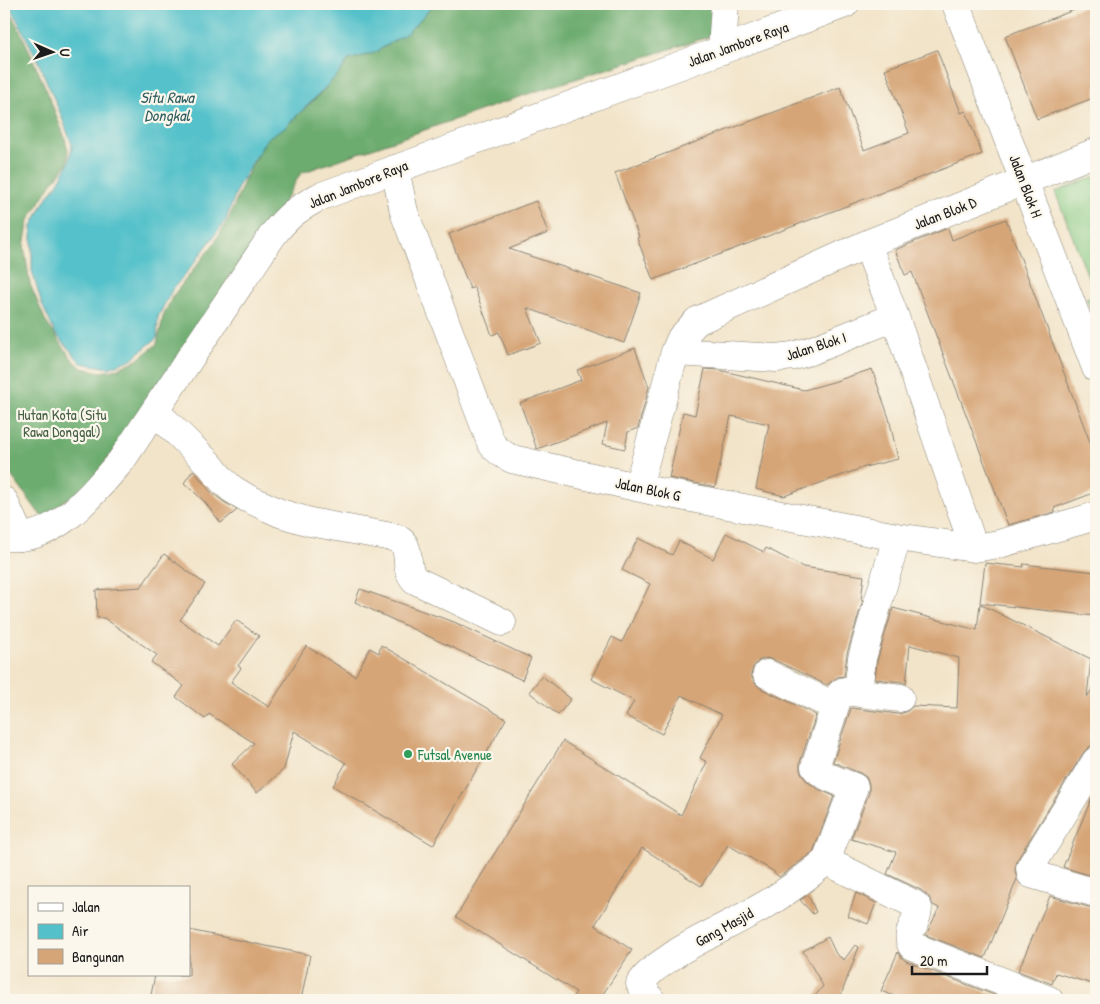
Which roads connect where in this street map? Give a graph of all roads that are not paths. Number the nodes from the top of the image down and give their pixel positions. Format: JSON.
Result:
{"nodes":[{"id":1,"x":725,"y":4,"type":"edge"},
{"id":2,"x":845,"y":4,"type":"edge"},
{"id":3,"x":956,"y":4,"type":"edge"},
{"id":4,"x":722,"y":50,"type":"junction"},
{"id":5,"x":1096,"y":152,"type":"edge"},
{"id":6,"x":395,"y":169,"type":"junction"},
{"id":7,"x":1024,"y":182,"type":"junction"},
{"id":8,"x":866,"y":244,"type":"junction"},
{"id":9,"x":895,"y":317,"type":"junction"},
{"id":10,"x":675,"y":352,"type":"junction"},
{"id":11,"x":1096,"y":368,"type":"edge"},
{"id":12,"x":158,"y":406,"type":"junction"},
{"id":13,"x":638,"y":487,"type":"junction"},
{"id":14,"x":4,"y":501,"type":"edge"},
{"id":15,"x":1096,"y":516,"type":"edge"},
{"id":16,"x":897,"y":536,"type":"junction"},
{"id":17,"x":12,"y":537,"type":"edge"},
{"id":18,"x":974,"y":548,"type":"junction"},
{"id":19,"x":502,"y":622,"type":"dead end"},
{"id":20,"x":767,"y":674,"type":"dead end"},
{"id":21,"x":858,"y":692,"type":"junction"},
{"id":22,"x":900,"y":698,"type":"dead end"},
{"id":23,"x":834,"y":706,"type":"junction"},
{"id":24,"x":1096,"y":761,"type":"edge"},
{"id":25,"x":826,"y":862,"type":"junction"},
{"id":26,"x":1096,"y":893,"type":"edge"},
{"id":27,"x":651,"y":1000,"type":"edge"},
{"id":28,"x":1049,"y":1000,"type":"edge"}],
"edges":[{"from":1,"to":4,"type":"street"},
{"from":2,"to":4,"type":"street","name":"Jalan Jambore Raya"},
{"from":3,"to":7,"type":"street","name":"Jalan Blok H"},
{"from":4,"to":6,"type":"street","name":"Jalan Jambore Raya"},
{"from":5,"to":7,"type":"street","name":"Jalan Blok D"},
{"from":6,"to":12,"type":"street","name":"Jalan Jambore Raya"},
{"from":6,"to":13,"type":"street","name":"Jalan Blok G"},
{"from":7,"to":8,"type":"street","name":"Jalan Blok D"},
{"from":7,"to":11,"type":"street","name":"Jalan Blok H"},
{"from":8,"to":9,"type":"street"},
{"from":8,"to":10,"type":"street"},
{"from":9,"to":10,"type":"street","name":"Jalan Blok I"},
{"from":9,"to":18,"type":"street"},
{"from":10,"to":13,"type":"street"},
{"from":12,"to":17,"type":"street","name":"Jalan Jambore Raya"},
{"from":12,"to":19,"type":"street"},
{"from":13,"to":16,"type":"street","name":"Jalan Blok G"},
{"from":14,"to":17,"type":"street"},
{"from":15,"to":18,"type":"street","name":"Jalan Blok G"},
{"from":16,"to":18,"type":"street","name":"Jalan Blok G"},
{"from":16,"to":21,"type":"street"},
{"from":20,"to":23,"type":"street"},
{"from":21,"to":22,"type":"street"},
{"from":21,"to":23,"type":"street"},
{"from":23,"to":25,"type":"street"},
{"from":24,"to":26,"type":"street"},
{"from":25,"to":27,"type":"street","name":"Gang Masjid"},
{"from":25,"to":28,"type":"street"}]}
